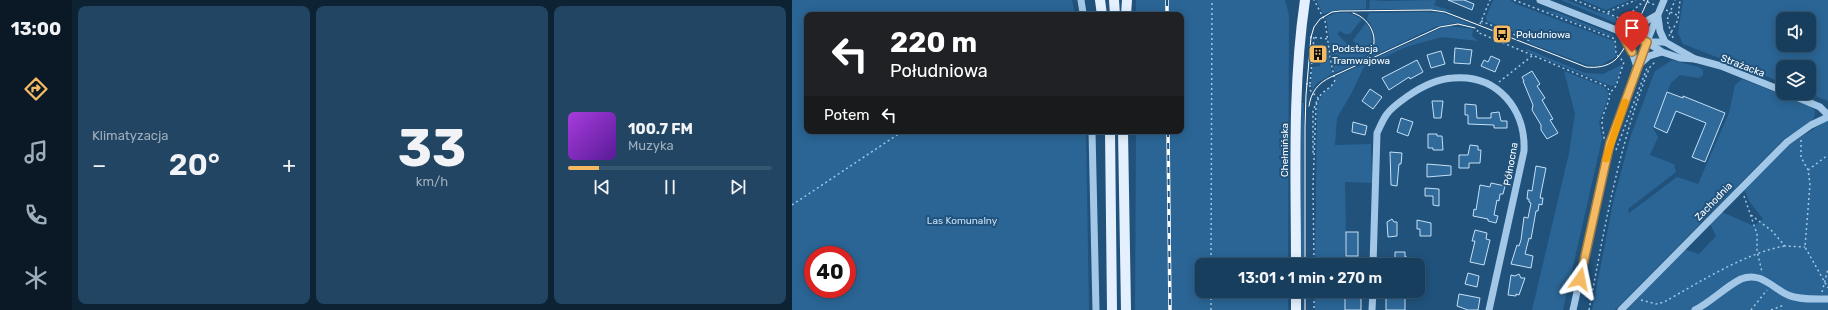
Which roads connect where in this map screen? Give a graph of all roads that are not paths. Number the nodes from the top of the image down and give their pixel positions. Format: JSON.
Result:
{"nodes":[{"id":1,"x":1081,"y":0,"type":"edge"},
{"id":2,"x":1100,"y":0,"type":"edge"},
{"id":3,"x":1114,"y":0,"type":"edge"},
{"id":4,"x":1127,"y":0,"type":"edge"},
{"id":5,"x":1298,"y":0,"type":"edge"},
{"id":6,"x":1540,"y":0,"type":"edge"},
{"id":7,"x":1664,"y":0,"type":"edge"},
{"id":8,"x":1308,"y":1,"type":"edge"},
{"id":9,"x":1081,"y":12,"type":"edge"},
{"id":10,"x":1102,"y":12,"type":"edge"},
{"id":11,"x":1115,"y":12,"type":"edge"},
{"id":12,"x":1126,"y":12,"type":"edge"},
{"id":13,"x":1657,"y":15,"type":"junction"},
{"id":14,"x":1620,"y":31,"type":"junction"},
{"id":15,"x":1303,"y":37,"type":"junction"},
{"id":16,"x":1647,"y":42,"type":"junction"},
{"id":17,"x":1666,"y":42,"type":"junction"},
{"id":18,"x":1661,"y":55,"type":"junction"},
{"id":19,"x":1695,"y":59,"type":"junction"},
{"id":20,"x":1637,"y":67,"type":"junction"},
{"id":21,"x":1776,"y":88,"type":"edge"},
{"id":22,"x":1804,"y":100,"type":"edge"},
{"id":23,"x":1828,"y":116,"type":"edge"},
{"id":24,"x":1092,"y":134,"type":"edge"},
{"id":25,"x":1110,"y":134,"type":"edge"},
{"id":26,"x":1123,"y":134,"type":"edge"},
{"id":27,"x":1296,"y":258,"type":"edge"},
{"id":28,"x":1373,"y":258,"type":"edge"},
{"id":29,"x":1296,"y":298,"type":"edge"},
{"id":30,"x":1373,"y":298,"type":"edge"},
{"id":31,"x":1828,"y":299,"type":"edge"},
{"id":32,"x":1096,"y":310,"type":"edge"},
{"id":33,"x":1112,"y":310,"type":"edge"},
{"id":34,"x":1126,"y":310,"type":"edge"},
{"id":35,"x":1296,"y":310,"type":"edge"},
{"id":36,"x":1372,"y":310,"type":"edge"},
{"id":37,"x":1489,"y":310,"type":"edge"},
{"id":38,"x":1573,"y":310,"type":"edge"},
{"id":39,"x":1621,"y":310,"type":"edge"},
{"id":40,"x":1695,"y":310,"type":"edge"}],
"edges":[{"from":1,"to":9,"type":"street"},
{"from":2,"to":10,"type":"main road"},
{"from":3,"to":11,"type":"main road"},
{"from":4,"to":12,"type":"main road"},
{"from":5,"to":15,"type":"main road","name":"Chełmińska"},
{"from":6,"to":14,"type":"street"},
{"from":7,"to":13,"type":"street"},
{"from":8,"to":15,"type":"main road","name":"Chełmińska"},
{"from":13,"to":14,"type":"street"},
{"from":13,"to":16,"type":"street"},
{"from":13,"to":17,"type":"street"},
{"from":14,"to":16,"type":"street"},
{"from":14,"to":20,"type":"street"},
{"from":15,"to":27,"type":"main road","name":"Chełmińska"},
{"from":16,"to":17,"type":"street"},
{"from":16,"to":18,"type":"street","name":"Strażacka"},
{"from":16,"to":20,"type":"street"},
{"from":17,"to":19,"type":"street","name":"Strażacka"},
{"from":18,"to":19,"type":"street","name":"Strażacka"},
{"from":18,"to":20,"type":"street"},
{"from":19,"to":21,"type":"street","name":"Strażacka"},
{"from":20,"to":38,"type":"street"},
{"from":22,"to":23,"type":"street"},
{"from":23,"to":39,"type":"street","name":"Zachodnia"},
{"from":24,"to":32,"type":"street"},
{"from":25,"to":33,"type":"main road"},
{"from":26,"to":34,"type":"main road"},
{"from":28,"to":37,"type":"street","name":"Północna"},
{"from":29,"to":35,"type":"main road"},
{"from":30,"to":36,"type":"street"},
{"from":31,"to":40,"type":"street"}]}
